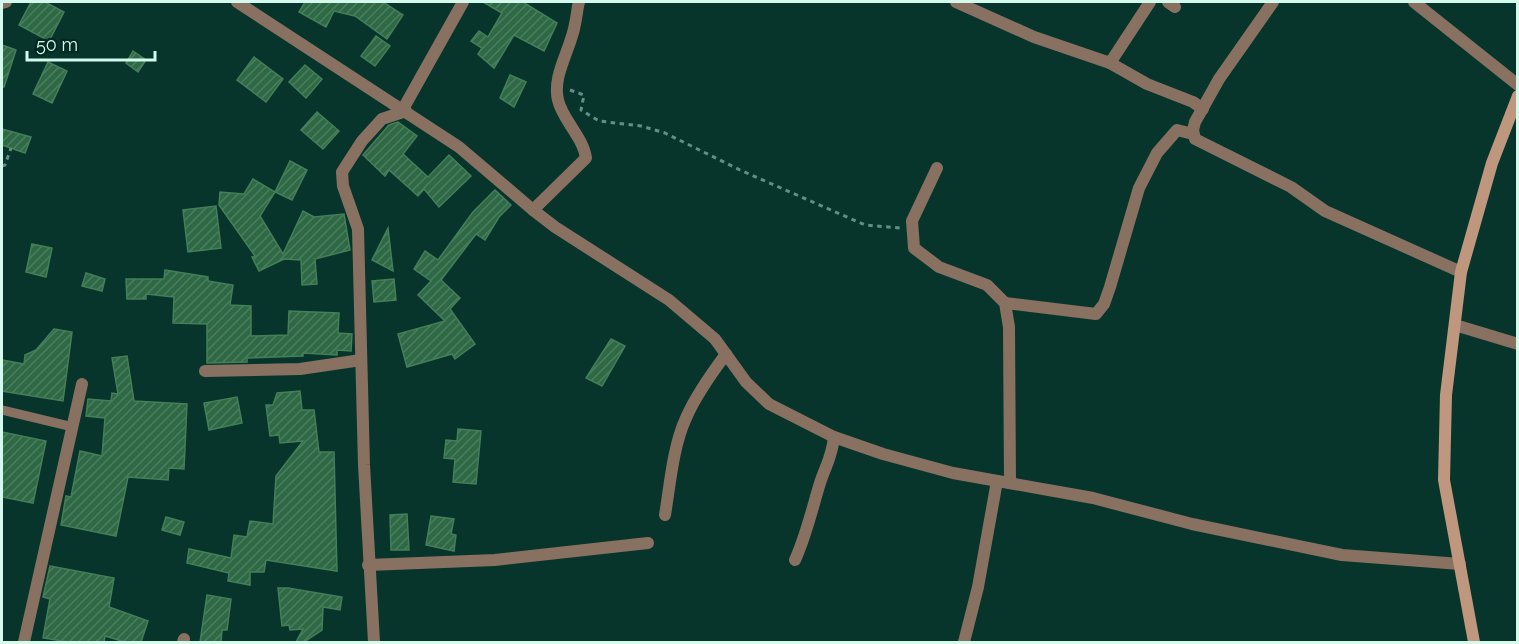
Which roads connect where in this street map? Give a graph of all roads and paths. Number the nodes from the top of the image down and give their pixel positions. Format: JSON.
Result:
{"nodes":[{"id":1,"x":6,"y":2,"type":"edge"},
{"id":2,"x":237,"y":2,"type":"edge"},
{"id":3,"x":463,"y":2,"type":"edge"},
{"id":4,"x":579,"y":2,"type":"edge"},
{"id":5,"x":956,"y":2,"type":"edge"},
{"id":6,"x":1150,"y":2,"type":"edge"},
{"id":7,"x":1274,"y":2,"type":"edge"},
{"id":8,"x":1414,"y":2,"type":"edge"},
{"id":9,"x":2,"y":3,"type":"edge"},
{"id":10,"x":1110,"y":63,"type":"junction"},
{"id":11,"x":1518,"y":85,"type":"edge"},
{"id":12,"x":557,"y":86,"type":"junction"},
{"id":13,"x":1518,"y":96,"type":"edge"},
{"id":14,"x":1203,"y":109,"type":"junction"},
{"id":15,"x":404,"y":110,"type":"junction"},
{"id":16,"x":1193,"y":135,"type":"junction"},
{"id":17,"x":11,"y":148,"type":"dead end"},
{"id":18,"x":2,"y":166,"type":"edge"},
{"id":19,"x":937,"y":168,"type":"dead end"},
{"id":20,"x":533,"y":210,"type":"junction"},
{"id":21,"x":912,"y":221,"type":"junction"},
{"id":22,"x":1461,"y":272,"type":"junction"},
{"id":23,"x":1005,"y":303,"type":"junction"},
{"id":24,"x":1455,"y":325,"type":"junction"},
{"id":25,"x":1518,"y":344,"type":"edge"},
{"id":26,"x":726,"y":354,"type":"junction"},
{"id":27,"x":361,"y":360,"type":"junction"},
{"id":28,"x":205,"y":371,"type":"dead end"},
{"id":29,"x":82,"y":384,"type":"dead end"},
{"id":30,"x":2,"y":410,"type":"edge"},
{"id":31,"x":73,"y":427,"type":"junction"},
{"id":32,"x":834,"y":437,"type":"junction"},
{"id":33,"x":1003,"y":482,"type":"junction"},
{"id":34,"x":665,"y":515,"type":"dead end"},
{"id":35,"x":648,"y":543,"type":"dead end"},
{"id":36,"x":795,"y":560,"type":"dead end"},
{"id":37,"x":1460,"y":564,"type":"junction"},
{"id":38,"x":368,"y":565,"type":"junction"},
{"id":39,"x":24,"y":642,"type":"edge"},
{"id":40,"x":374,"y":642,"type":"edge"},
{"id":41,"x":964,"y":642,"type":"edge"},
{"id":42,"x":1474,"y":642,"type":"edge"}],
"edges":[{"from":1,"to":9,"type":"street"},
{"from":2,"to":15,"type":"street"},
{"from":3,"to":15,"type":"street"},
{"from":4,"to":12,"type":"street"},
{"from":5,"to":10,"type":"street"},
{"from":6,"to":10,"type":"street"},
{"from":7,"to":14,"type":"street"},
{"from":8,"to":11,"type":"street"},
{"from":10,"to":14,"type":"street"},
{"from":12,"to":20,"type":"street"},
{"from":12,"to":21,"type":"path"},
{"from":13,"to":22,"type":"street"},
{"from":14,"to":16,"type":"street"},
{"from":15,"to":20,"type":"street"},
{"from":15,"to":27,"type":"street"},
{"from":16,"to":22,"type":"street"},
{"from":16,"to":23,"type":"street"},
{"from":17,"to":18,"type":"path"},
{"from":19,"to":21,"type":"street"},
{"from":20,"to":26,"type":"street"},
{"from":21,"to":23,"type":"street"},
{"from":22,"to":24,"type":"street"},
{"from":23,"to":33,"type":"street"},
{"from":24,"to":25,"type":"street"},
{"from":24,"to":37,"type":"street"},
{"from":26,"to":32,"type":"street"},
{"from":26,"to":34,"type":"street"},
{"from":27,"to":28,"type":"street"},
{"from":27,"to":38,"type":"street"},
{"from":29,"to":31,"type":"street"},
{"from":30,"to":31,"type":"lane"},
{"from":31,"to":39,"type":"street"},
{"from":32,"to":33,"type":"street"},
{"from":32,"to":36,"type":"street"},
{"from":33,"to":37,"type":"street"},
{"from":33,"to":41,"type":"street"},
{"from":35,"to":38,"type":"street"},
{"from":37,"to":42,"type":"street"},
{"from":38,"to":40,"type":"street"}]}
